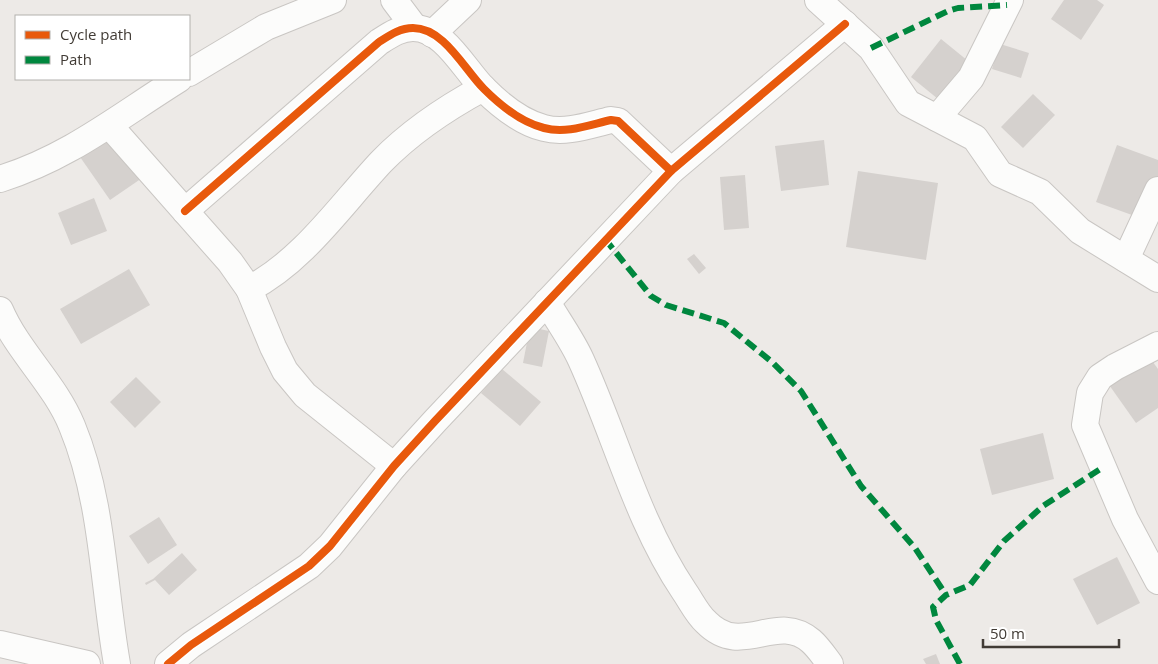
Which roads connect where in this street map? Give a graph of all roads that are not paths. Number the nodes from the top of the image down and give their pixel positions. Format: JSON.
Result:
{"nodes":[{"id":1,"x":332,"y":0,"type":"edge"},
{"id":2,"x":394,"y":0,"type":"edge"},
{"id":3,"x":468,"y":0,"type":"edge"},
{"id":4,"x":818,"y":0,"type":"edge"},
{"id":5,"x":1010,"y":0,"type":"edge"},
{"id":6,"x":845,"y":24,"type":"junction"},
{"id":7,"x":423,"y":31,"type":"junction"},
{"id":8,"x":190,"y":72,"type":"edge"},
{"id":9,"x":178,"y":80,"type":"edge"},
{"id":10,"x":483,"y":88,"type":"junction"},
{"id":11,"x":937,"y":118,"type":"junction"},
{"id":12,"x":110,"y":126,"type":"junction"},
{"id":13,"x":671,"y":171,"type":"junction"},
{"id":14,"x":0,"y":179,"type":"edge"},
{"id":15,"x":1158,"y":190,"type":"edge"},
{"id":16,"x":184,"y":211,"type":"junction"},
{"id":17,"x":1126,"y":258,"type":"junction"},
{"id":18,"x":1158,"y":279,"type":"edge"},
{"id":19,"x":250,"y":289,"type":"junction"},
{"id":20,"x":547,"y":302,"type":"junction"},
{"id":21,"x":0,"y":310,"type":"edge"},
{"id":22,"x":1158,"y":345,"type":"edge"},
{"id":23,"x":394,"y":466,"type":"junction"},
{"id":24,"x":1158,"y":581,"type":"edge"},
{"id":25,"x":0,"y":644,"type":"edge"},
{"id":26,"x":87,"y":664,"type":"edge"},
{"id":27,"x":117,"y":664,"type":"edge"},
{"id":28,"x":168,"y":664,"type":"edge"},
{"id":29,"x":830,"y":664,"type":"edge"}],
"edges":[{"from":1,"to":8,"type":"street"},
{"from":2,"to":7,"type":"street"},
{"from":3,"to":7,"type":"street"},
{"from":4,"to":6,"type":"street"},
{"from":5,"to":11,"type":"street"},
{"from":6,"to":11,"type":"street"},
{"from":6,"to":13,"type":"street"},
{"from":7,"to":10,"type":"street"},
{"from":7,"to":16,"type":"street"},
{"from":9,"to":12,"type":"street"},
{"from":10,"to":13,"type":"street"},
{"from":10,"to":19,"type":"street"},
{"from":11,"to":17,"type":"street"},
{"from":12,"to":14,"type":"street"},
{"from":12,"to":16,"type":"street"},
{"from":13,"to":20,"type":"street"},
{"from":15,"to":17,"type":"street"},
{"from":16,"to":19,"type":"street"},
{"from":17,"to":18,"type":"street"},
{"from":19,"to":23,"type":"street"},
{"from":20,"to":23,"type":"street"},
{"from":20,"to":29,"type":"street"},
{"from":21,"to":27,"type":"street"},
{"from":22,"to":24,"type":"street"},
{"from":23,"to":28,"type":"street"},
{"from":25,"to":26,"type":"street"}]}
